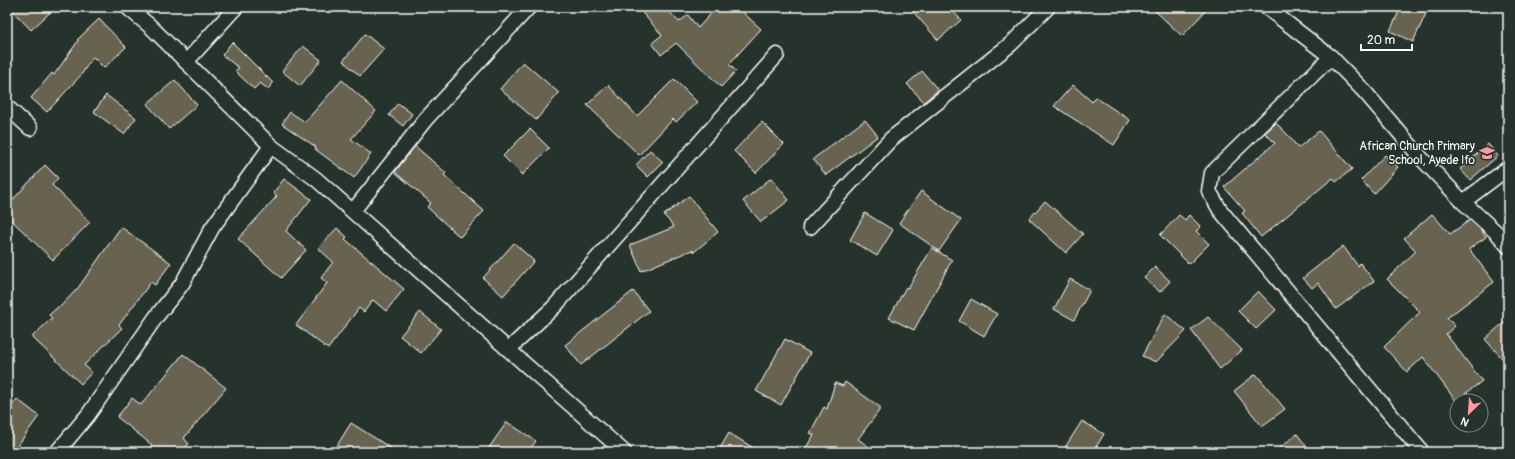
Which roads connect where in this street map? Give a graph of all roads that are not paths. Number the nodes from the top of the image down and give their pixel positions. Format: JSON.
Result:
{"nodes":[{"id":1,"x":127,"y":7,"type":"edge"},
{"id":2,"x":236,"y":7,"type":"edge"},
{"id":3,"x":530,"y":7,"type":"edge"},
{"id":4,"x":1048,"y":7,"type":"edge"},
{"id":5,"x":1266,"y":7,"type":"edge"},
{"id":6,"x":778,"y":55,"type":"dead end"},
{"id":7,"x":1331,"y":57,"type":"junction"},
{"id":8,"x":186,"y":62,"type":"junction"},
{"id":9,"x":7,"y":107,"type":"edge"},
{"id":10,"x":30,"y":128,"type":"dead end"},
{"id":11,"x":271,"y":146,"type":"junction"},
{"id":12,"x":1508,"y":168,"type":"edge"},
{"id":13,"x":1463,"y":202,"type":"junction"},
{"id":14,"x":353,"y":211,"type":"junction"},
{"id":15,"x":810,"y":227,"type":"dead end"},
{"id":16,"x":1508,"y":246,"type":"edge"},
{"id":17,"x":509,"y":349,"type":"junction"},
{"id":18,"x":57,"y":452,"type":"edge"},
{"id":19,"x":624,"y":452,"type":"edge"},
{"id":20,"x":1422,"y":452,"type":"edge"}],
"edges":[{"from":1,"to":8,"type":"street"},
{"from":2,"to":8,"type":"street"},
{"from":3,"to":14,"type":"street"},
{"from":4,"to":15,"type":"street"},
{"from":5,"to":7,"type":"street"},
{"from":6,"to":17,"type":"street"},
{"from":7,"to":13,"type":"street"},
{"from":7,"to":20,"type":"street"},
{"from":8,"to":11,"type":"street"},
{"from":9,"to":10,"type":"street"},
{"from":11,"to":14,"type":"street"},
{"from":11,"to":18,"type":"street"},
{"from":12,"to":13,"type":"street"},
{"from":13,"to":16,"type":"street"},
{"from":14,"to":17,"type":"street"},
{"from":17,"to":19,"type":"street"}]}
